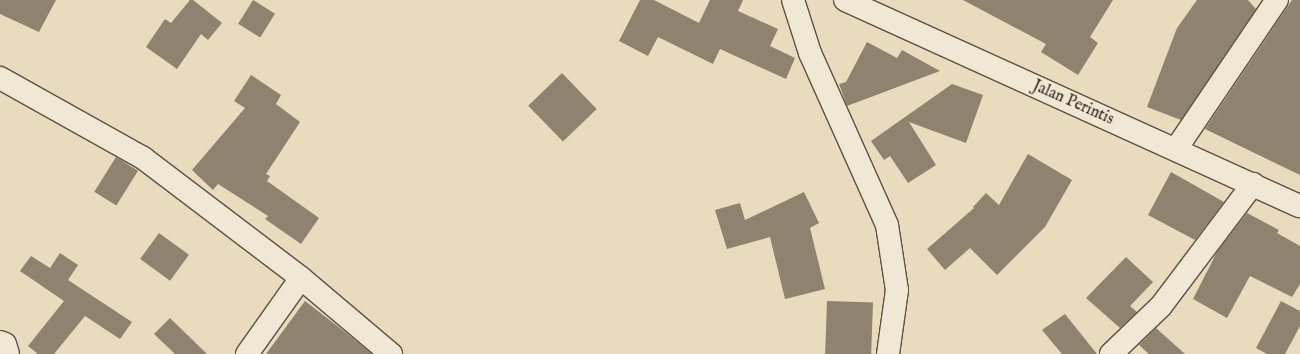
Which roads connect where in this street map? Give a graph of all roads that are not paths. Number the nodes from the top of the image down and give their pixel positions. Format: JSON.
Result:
{"nodes":[{"id":1,"x":793,"y":0,"type":"edge"},
{"id":2,"x":845,"y":0,"type":"edge"},
{"id":3,"x":1277,"y":0,"type":"edge"},
{"id":4,"x":0,"y":78,"type":"edge"},
{"id":5,"x":1176,"y":149,"type":"junction"},
{"id":6,"x":1253,"y":184,"type":"junction"},
{"id":7,"x":1300,"y":206,"type":"edge"},
{"id":8,"x":301,"y":278,"type":"junction"},
{"id":9,"x":0,"y":342,"type":"edge"},
{"id":10,"x":8,"y":354,"type":"edge"},
{"id":11,"x":247,"y":354,"type":"edge"},
{"id":12,"x":391,"y":354,"type":"edge"},
{"id":13,"x":888,"y":354,"type":"edge"},
{"id":14,"x":1111,"y":354,"type":"edge"}],
"edges":[{"from":1,"to":13,"type":"street"},
{"from":2,"to":5,"type":"street","name":"Jalan Perintis"},
{"from":3,"to":5,"type":"street"},
{"from":4,"to":8,"type":"street"},
{"from":5,"to":6,"type":"street","name":"Jalan Perintis"},
{"from":6,"to":7,"type":"street","name":"Jalan Perintis"},
{"from":6,"to":14,"type":"street"},
{"from":8,"to":11,"type":"street"},
{"from":8,"to":12,"type":"street"},
{"from":9,"to":10,"type":"street"}]}
